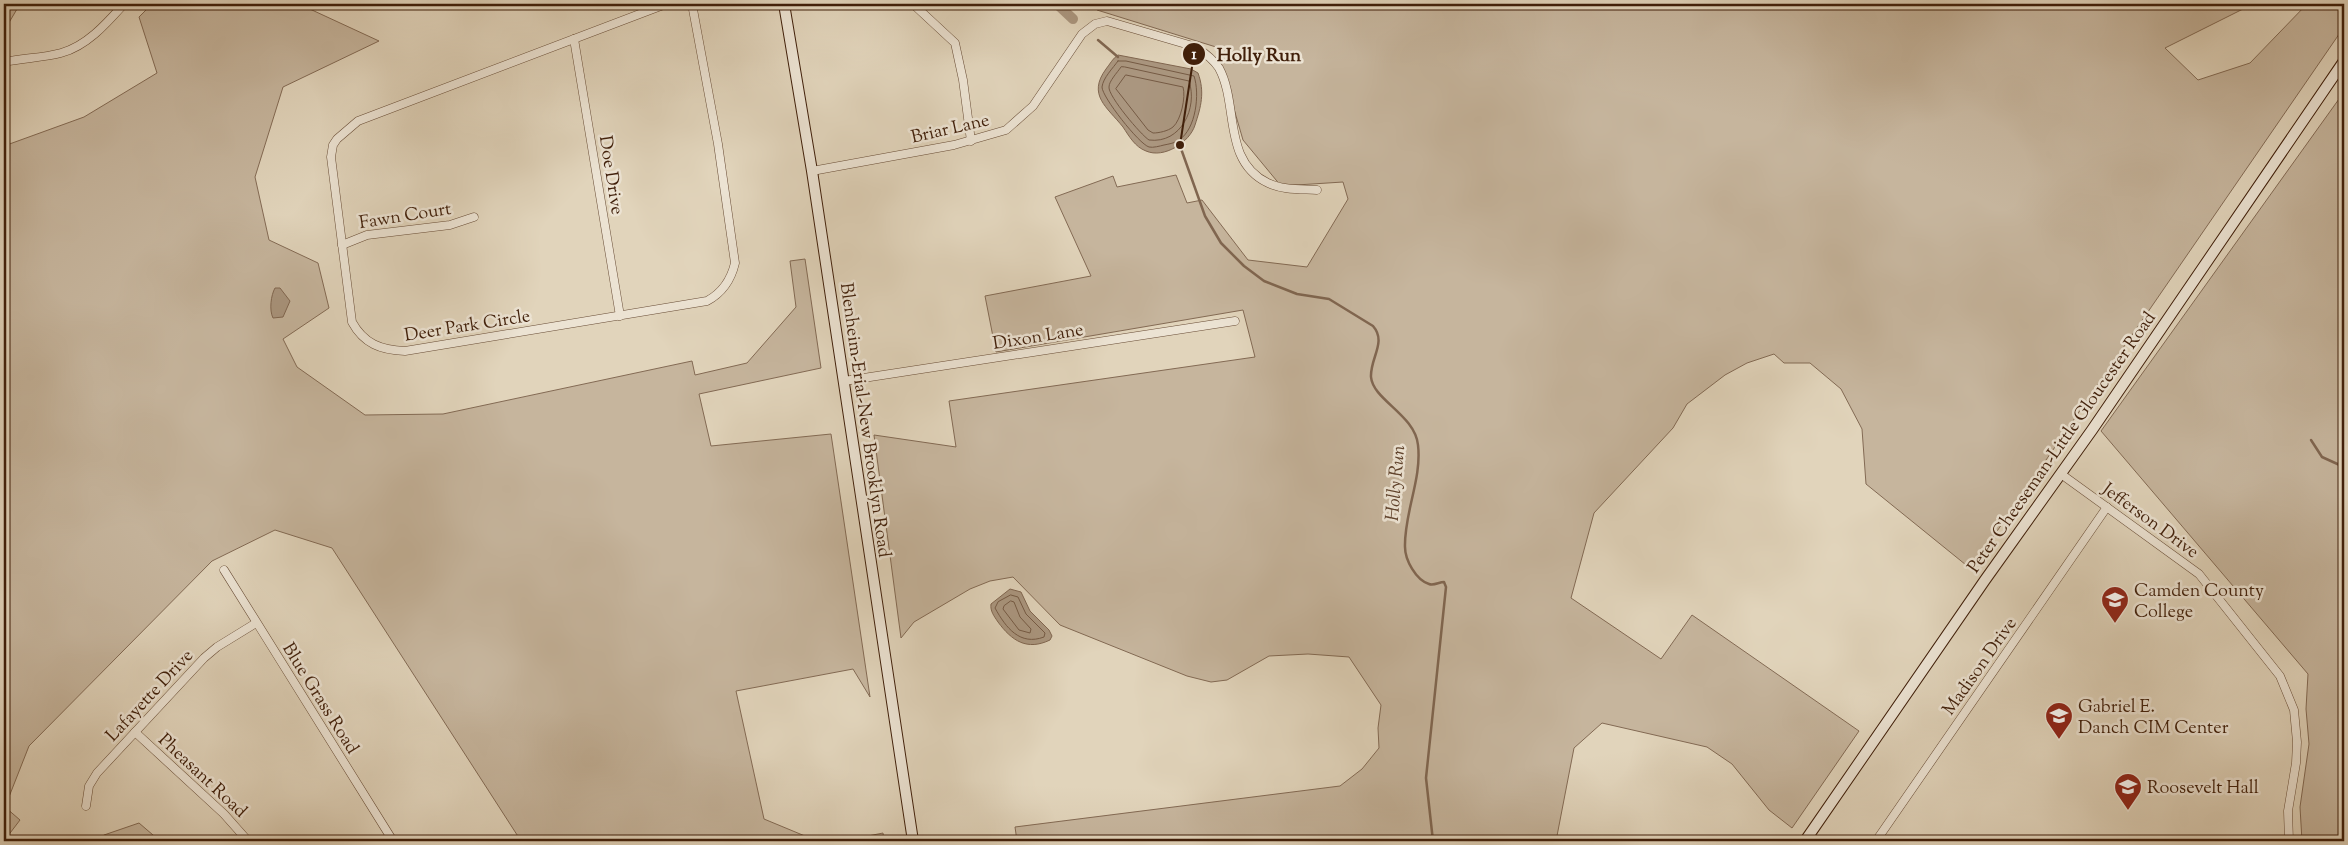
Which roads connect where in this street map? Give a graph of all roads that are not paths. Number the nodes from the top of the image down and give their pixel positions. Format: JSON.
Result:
{"nodes":[{"id":1,"x":124,"y":4,"type":"edge"},
{"id":2,"x":666,"y":4,"type":"edge"},
{"id":3,"x":692,"y":4,"type":"edge"},
{"id":4,"x":784,"y":4,"type":"edge"},
{"id":5,"x":913,"y":4,"type":"edge"},
{"id":6,"x":574,"y":38,"type":"junction"},
{"id":7,"x":2344,"y":61,"type":"edge"},
{"id":8,"x":4,"y":62,"type":"edge"},
{"id":9,"x":971,"y":141,"type":"junction"},
{"id":10,"x":812,"y":171,"type":"junction"},
{"id":11,"x":1317,"y":190,"type":"dead end"},
{"id":12,"x":474,"y":217,"type":"dead end"},
{"id":13,"x":342,"y":245,"type":"junction"},
{"id":14,"x":620,"y":316,"type":"junction"},
{"id":15,"x":1235,"y":321,"type":"dead end"},
{"id":16,"x":844,"y":381,"type":"junction"},
{"id":17,"x":2061,"y":474,"type":"junction"},
{"id":18,"x":2107,"y":507,"type":"junction"},
{"id":19,"x":224,"y":570,"type":"dead end"},
{"id":20,"x":256,"y":623,"type":"junction"},
{"id":21,"x":135,"y":732,"type":"junction"},
{"id":22,"x":86,"y":806,"type":"dead end"},
{"id":23,"x":248,"y":841,"type":"edge"},
{"id":24,"x":393,"y":841,"type":"edge"},
{"id":25,"x":913,"y":841,"type":"edge"},
{"id":26,"x":1805,"y":841,"type":"edge"},
{"id":27,"x":1876,"y":841,"type":"edge"},
{"id":28,"x":2290,"y":841,"type":"edge"}],
"edges":[{"from":1,"to":8,"type":"street"},
{"from":2,"to":6,"type":"street","name":"Deer Park Circle"},
{"from":3,"to":14,"type":"street","name":"Deer Park Circle"},
{"from":4,"to":10,"type":"street","name":"Blenheim-Erial-New Brooklyn Road"},
{"from":5,"to":9,"type":"street"},
{"from":6,"to":13,"type":"street","name":"Deer Park Circle"},
{"from":6,"to":14,"type":"street","name":"Doe Drive"},
{"from":7,"to":17,"type":"street","name":"Peter Cheeseman-Little Gloucester Road"},
{"from":9,"to":10,"type":"street","name":"Briar Lane"},
{"from":9,"to":11,"type":"street","name":"Briar Lane"},
{"from":10,"to":16,"type":"street","name":"Blenheim-Erial-New Brooklyn Road"},
{"from":12,"to":13,"type":"street","name":"Fawn Court"},
{"from":13,"to":14,"type":"street","name":"Deer Park Circle"},
{"from":15,"to":16,"type":"street","name":"Dixon Lane"},
{"from":16,"to":25,"type":"street","name":"Blenheim-Erial-New Brooklyn Road"},
{"from":17,"to":18,"type":"street","name":"Jefferson Drive"},
{"from":17,"to":26,"type":"street","name":"Peter Cheeseman-Little Gloucester Road"},
{"from":18,"to":27,"type":"street","name":"Madison Drive"},
{"from":18,"to":28,"type":"street","name":"Jefferson Drive"},
{"from":19,"to":20,"type":"street","name":"Blue Grass Road"},
{"from":20,"to":21,"type":"street","name":"Lafayette Drive"},
{"from":20,"to":24,"type":"street","name":"Blue Grass Road"},
{"from":21,"to":22,"type":"street","name":"Lafayette Drive"},
{"from":21,"to":23,"type":"street","name":"Pheasant Road"}]}
